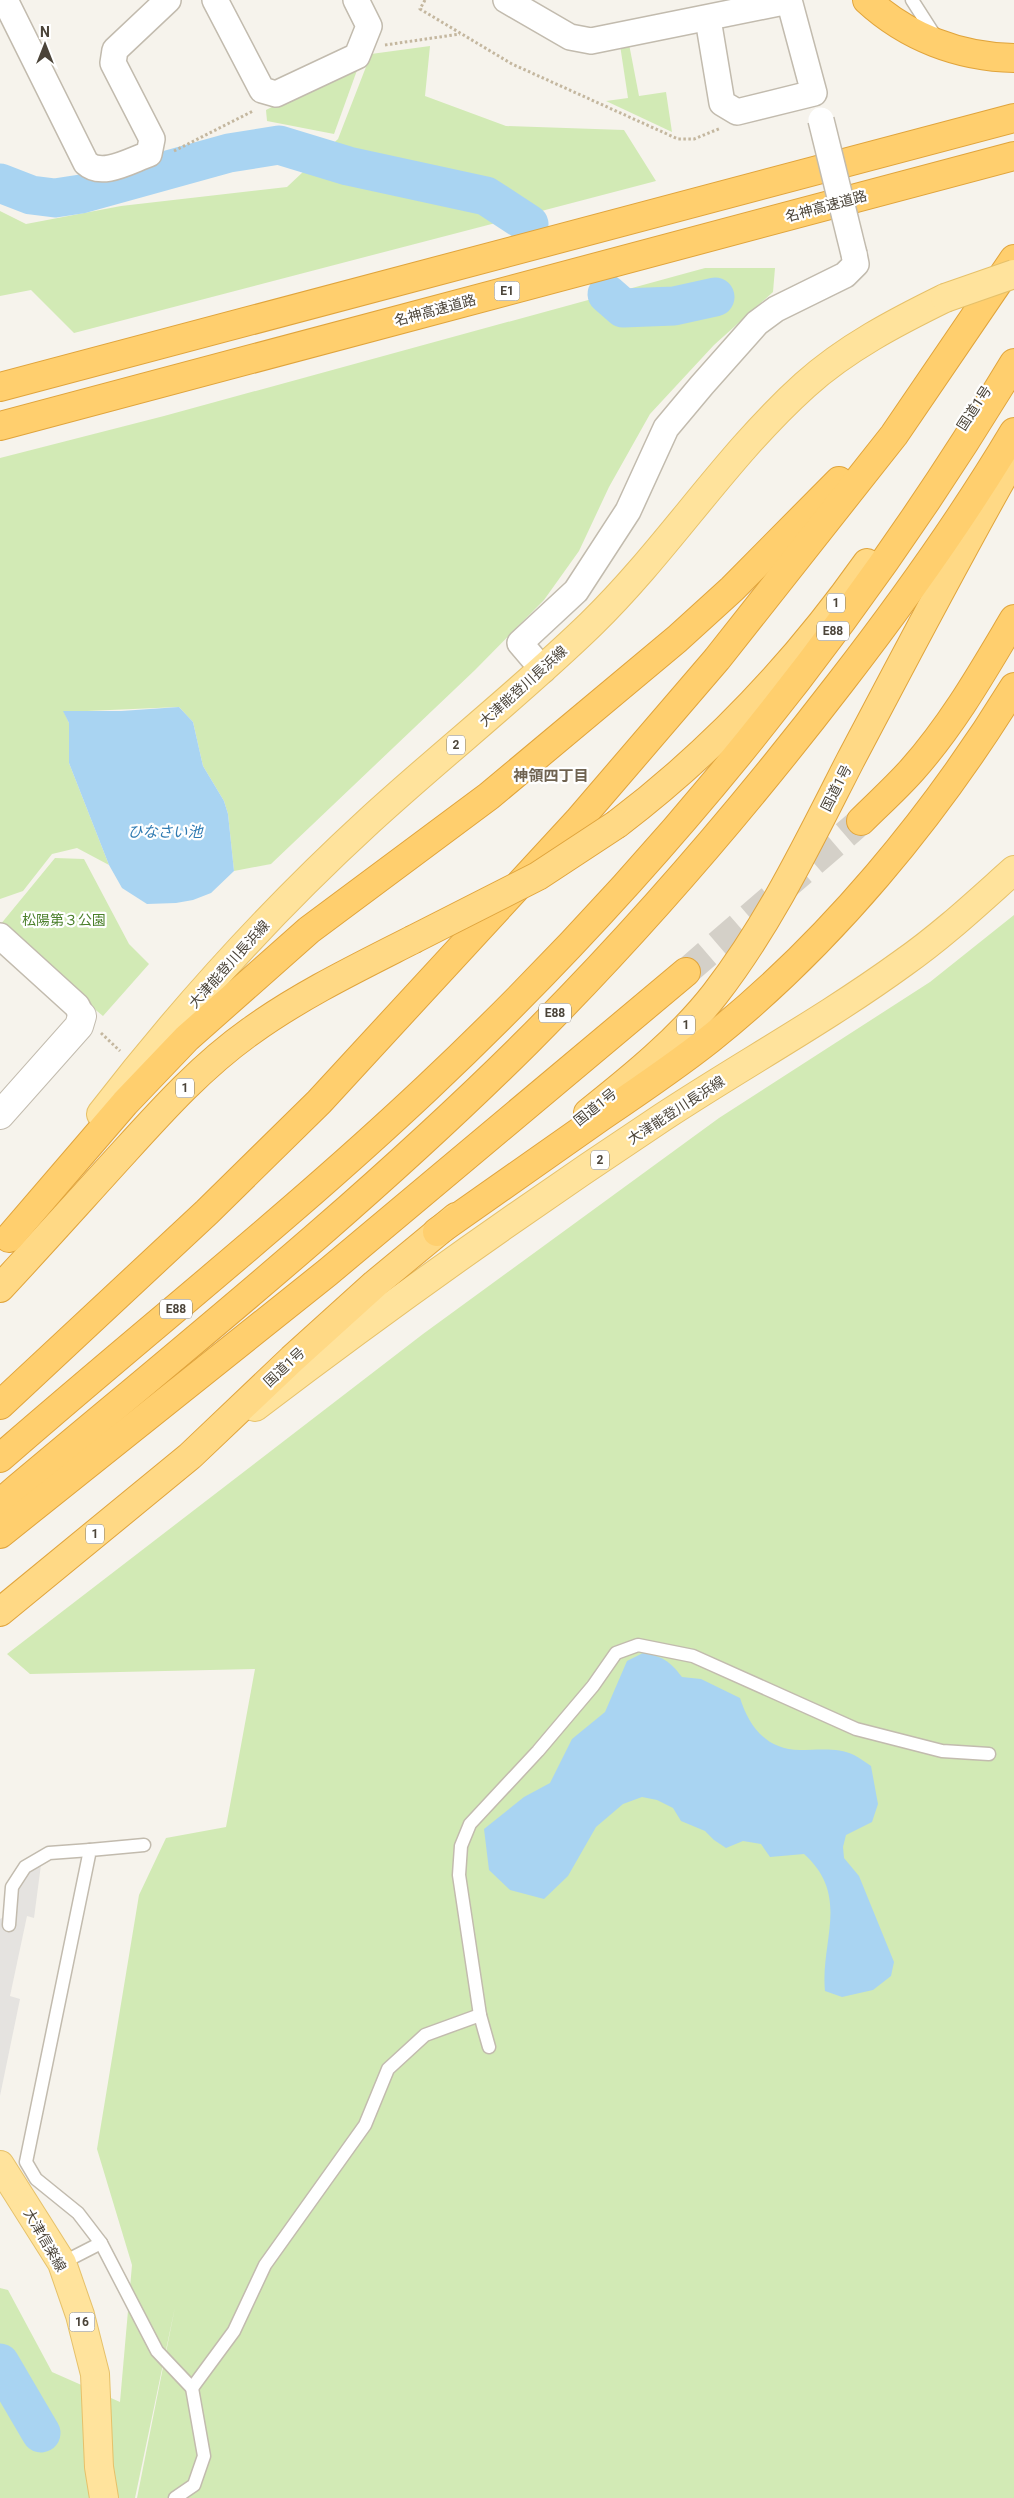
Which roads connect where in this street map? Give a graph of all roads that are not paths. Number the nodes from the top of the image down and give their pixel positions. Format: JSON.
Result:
{"nodes":[{"id":1,"x":168,"y":0,"type":"edge"},
{"id":2,"x":215,"y":0,"type":"edge"},
{"id":3,"x":356,"y":0,"type":"edge"},
{"id":4,"x":789,"y":0,"type":"edge"},
{"id":5,"x":867,"y":0,"type":"edge"},
{"id":6,"x":912,"y":0,"type":"edge"},
{"id":7,"x":518,"y":3,"type":"edge"},
{"id":8,"x":6,"y":16,"type":"edge"},
{"id":9,"x":708,"y":19,"type":"junction"},
{"id":10,"x":942,"y":45,"type":"junction"},
{"id":11,"x":1014,"y":58,"type":"edge"},
{"id":12,"x":814,"y":93,"type":"junction"},
{"id":13,"x":1014,"y":118,"type":"edge"},
{"id":14,"x":1014,"y":156,"type":"edge"},
{"id":15,"x":1014,"y":259,"type":"edge"},
{"id":16,"x":1014,"y":274,"type":"edge"},
{"id":17,"x":973,"y":320,"type":"junction"},
{"id":18,"x":1014,"y":347,"type":"edge"},
{"id":19,"x":1014,"y":363,"type":"edge"},
{"id":20,"x":0,"y":387,"type":"edge"},
{"id":21,"x":0,"y":426,"type":"edge"},
{"id":22,"x":1014,"y":432,"type":"edge"},
{"id":23,"x":1014,"y":457,"type":"edge"},
{"id":24,"x":1014,"y":619,"type":"edge"},
{"id":25,"x":543,"y":670,"type":"junction"},
{"id":26,"x":1014,"y":686,"type":"edge"},
{"id":27,"x":861,"y":821,"type":"tunnel mouth"},
{"id":28,"x":1014,"y":870,"type":"edge"},
{"id":29,"x":1014,"y":876,"type":"edge"},
{"id":30,"x":991,"y":890,"type":"junction"},
{"id":31,"x":0,"y":936,"type":"edge"},
{"id":32,"x":686,"y":972,"type":"tunnel mouth"},
{"id":33,"x":91,"y":1024,"type":"joint"},
{"id":34,"x":5,"y":1101,"type":"edge"},
{"id":35,"x":437,"y":1232,"type":"junction"},
{"id":36,"x":4,"y":1244,"type":"edge"},
{"id":37,"x":0,"y":1288,"type":"edge"},
{"id":38,"x":0,"y":1405,"type":"edge"},
{"id":39,"x":190,"y":1456,"type":"junction"},
{"id":40,"x":0,"y":1458,"type":"edge"},
{"id":41,"x":0,"y":1503,"type":"edge"},
{"id":42,"x":0,"y":1534,"type":"edge"},
{"id":43,"x":0,"y":1612,"type":"edge"},
{"id":44,"x":989,"y":1754,"type":"dead end"},
{"id":45,"x":144,"y":1845,"type":"dead end"},
{"id":46,"x":90,"y":1850,"type":"junction"},
{"id":47,"x":8,"y":1926,"type":"dead end"},
{"id":48,"x":480,"y":2015,"type":"junction"},
{"id":49,"x":489,"y":2047,"type":"dead end"},
{"id":50,"x":0,"y":2165,"type":"edge"},
{"id":51,"x":101,"y":2243,"type":"junction"},
{"id":52,"x":62,"y":2263,"type":"junction"},
{"id":53,"x":192,"y":2388,"type":"junction"},
{"id":54,"x":104,"y":2498,"type":"edge"},
{"id":55,"x":174,"y":2498,"type":"edge"}],
"edges":[{"from":1,"to":8,"type":"street"},
{"from":2,"to":3,"type":"street"},
{"from":4,"to":9,"type":"street"},
{"from":4,"to":12,"type":"street"},
{"from":5,"to":10,"type":"highway"},
{"from":6,"to":10,"type":"lane"},
{"from":7,"to":9,"type":"street"},
{"from":9,"to":12,"type":"street"},
{"from":10,"to":11,"type":"highway"},
{"from":12,"to":25,"type":"street","bridge":true},
{"from":13,"to":20,"type":"highway"},
{"from":14,"to":21,"type":"highway","name":"名神高速道路","number":"E1"},
{"from":15,"to":17,"type":"highway"},
{"from":16,"to":25,"type":"main road","name":"大津能登川長浜線","number":"2","bridge":true},
{"from":17,"to":36,"type":"highway"},
{"from":17,"to":38,"type":"highway"},
{"from":18,"to":37,"type":"highway","name":"国道1号","number":"1","bridge":true},
{"from":19,"to":40,"type":"highway","number":"E88"},
{"from":22,"to":41,"type":"highway","number":"E88"},
{"from":23,"to":35,"type":"highway","name":"国道1号","number":"1"},
{"from":24,"to":27,"type":"highway"},
{"from":25,"to":36,"type":"main road","name":"大津能登川長浜線","number":"2"},
{"from":26,"to":35,"type":"highway"},
{"from":28,"to":30,"type":"main road","name":"大津能登川長浜線","number":"2"},
{"from":29,"to":30,"type":"street"},
{"from":30,"to":39,"type":"main road","name":"大津能登川長浜線","number":"2"},
{"from":31,"to":33,"type":"street"},
{"from":32,"to":42,"type":"highway"},
{"from":33,"to":34,"type":"street"},
{"from":35,"to":39,"type":"highway","name":"国道1号","number":"1"},
{"from":39,"to":43,"type":"highway","name":"国道1号","number":"1"},
{"from":44,"to":48,"type":"lane"},
{"from":45,"to":46,"type":"lane"},
{"from":46,"to":47,"type":"lane"},
{"from":46,"to":51,"type":"lane"},
{"from":48,"to":49,"type":"lane"},
{"from":48,"to":53,"type":"lane"},
{"from":50,"to":52,"type":"main road","name":"大津信楽線","number":"16"},
{"from":51,"to":52,"type":"lane"},
{"from":51,"to":53,"type":"lane"},
{"from":52,"to":54,"type":"main road","name":"大津信楽線","number":"16"},
{"from":53,"to":55,"type":"lane"}]}
